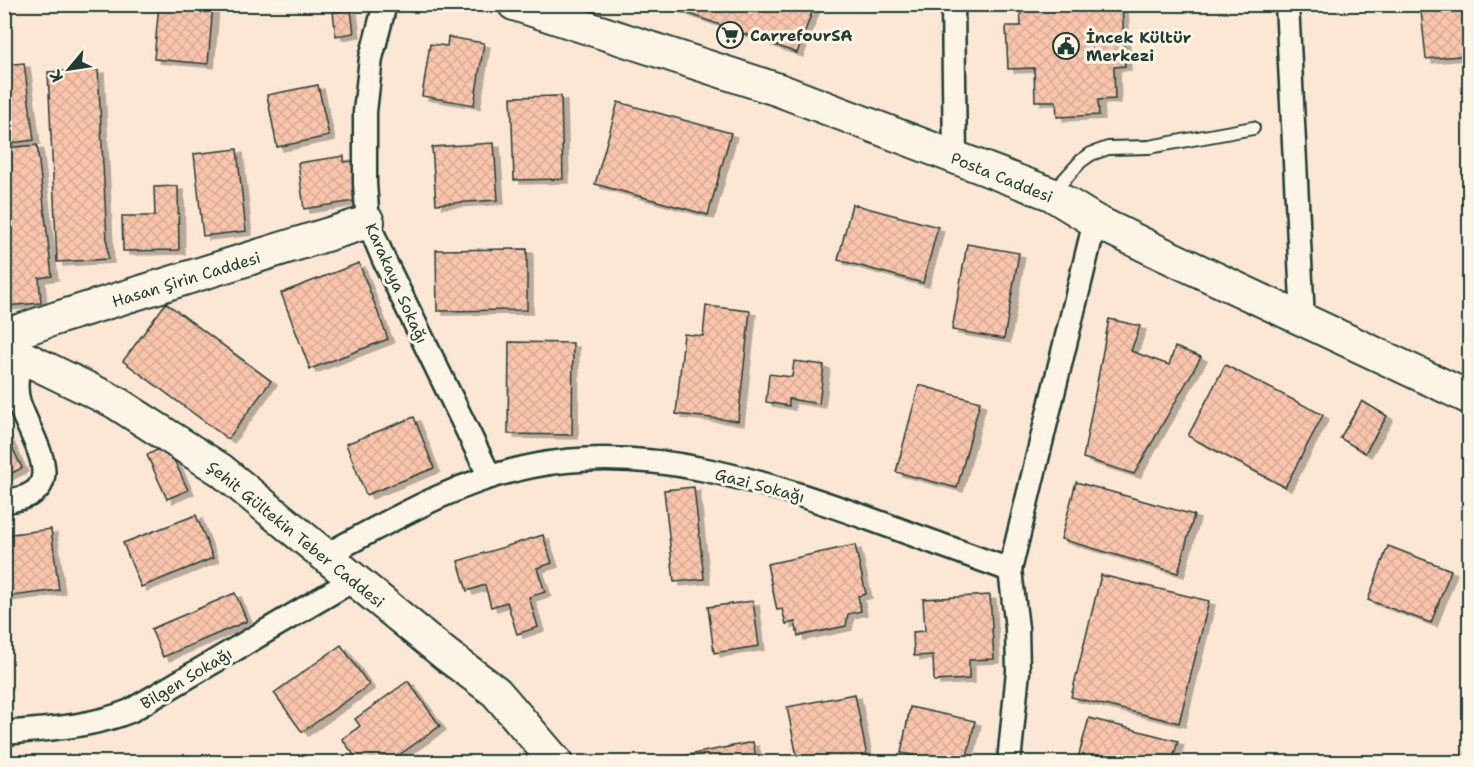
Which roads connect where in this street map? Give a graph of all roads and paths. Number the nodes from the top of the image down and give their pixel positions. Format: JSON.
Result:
{"nodes":[{"id":1,"x":386,"y":4,"type":"edge"},
{"id":2,"x":514,"y":4,"type":"edge"},
{"id":3,"x":953,"y":4,"type":"edge"},
{"id":4,"x":1287,"y":4,"type":"edge"},
{"id":5,"x":1253,"y":128,"type":"dead end"},
{"id":6,"x":955,"y":158,"type":"junction"},
{"id":7,"x":1051,"y":194,"type":"junction"},
{"id":8,"x":1095,"y":221,"type":"junction"},
{"id":9,"x":368,"y":222,"type":"junction"},
{"id":10,"x":1303,"y":320,"type":"junction"},
{"id":11,"x":10,"y":347,"type":"edge"},
{"id":12,"x":1470,"y":398,"type":"edge"},
{"id":13,"x":490,"y":477,"type":"junction"},
{"id":14,"x":4,"y":501,"type":"edge"},
{"id":15,"x":326,"y":555,"type":"junction"},
{"id":16,"x":1010,"y":570,"type":"junction"},
{"id":17,"x":353,"y":580,"type":"junction"},
{"id":18,"x":4,"y":733,"type":"edge"},
{"id":19,"x":556,"y":762,"type":"edge"},
{"id":20,"x":1009,"y":762,"type":"edge"}],
"edges":[{"from":1,"to":9,"type":"street","name":"Karakaya Sokağı"},
{"from":2,"to":6,"type":"street","name":"Posta Caddesi"},
{"from":3,"to":6,"type":"street"},
{"from":4,"to":10,"type":"street"},
{"from":5,"to":7,"type":"lane"},
{"from":6,"to":7,"type":"street","name":"Posta Caddesi"},
{"from":7,"to":8,"type":"street","name":"Posta Caddesi"},
{"from":8,"to":10,"type":"street","name":"Posta Caddesi"},
{"from":8,"to":16,"type":"street"},
{"from":9,"to":11,"type":"street","name":"Hasan Şirin Caddesi"},
{"from":9,"to":13,"type":"street","name":"Karakaya Sokağı"},
{"from":10,"to":12,"type":"street","name":"Posta Caddesi"},
{"from":11,"to":14,"type":"street"},
{"from":11,"to":15,"type":"street","name":"Şehit Gültekin Teber Caddesi"},
{"from":13,"to":15,"type":"street","name":"Gazi Sokağı"},
{"from":13,"to":16,"type":"street","name":"Gazi Sokağı"},
{"from":15,"to":17,"type":"street","name":"Şehit Gültekin Teber Caddesi"},
{"from":16,"to":20,"type":"street"},
{"from":17,"to":18,"type":"street","name":"Bilgen Sokağı"},
{"from":17,"to":19,"type":"street","name":"Şehit Gültekin Teber Caddesi"}]}
